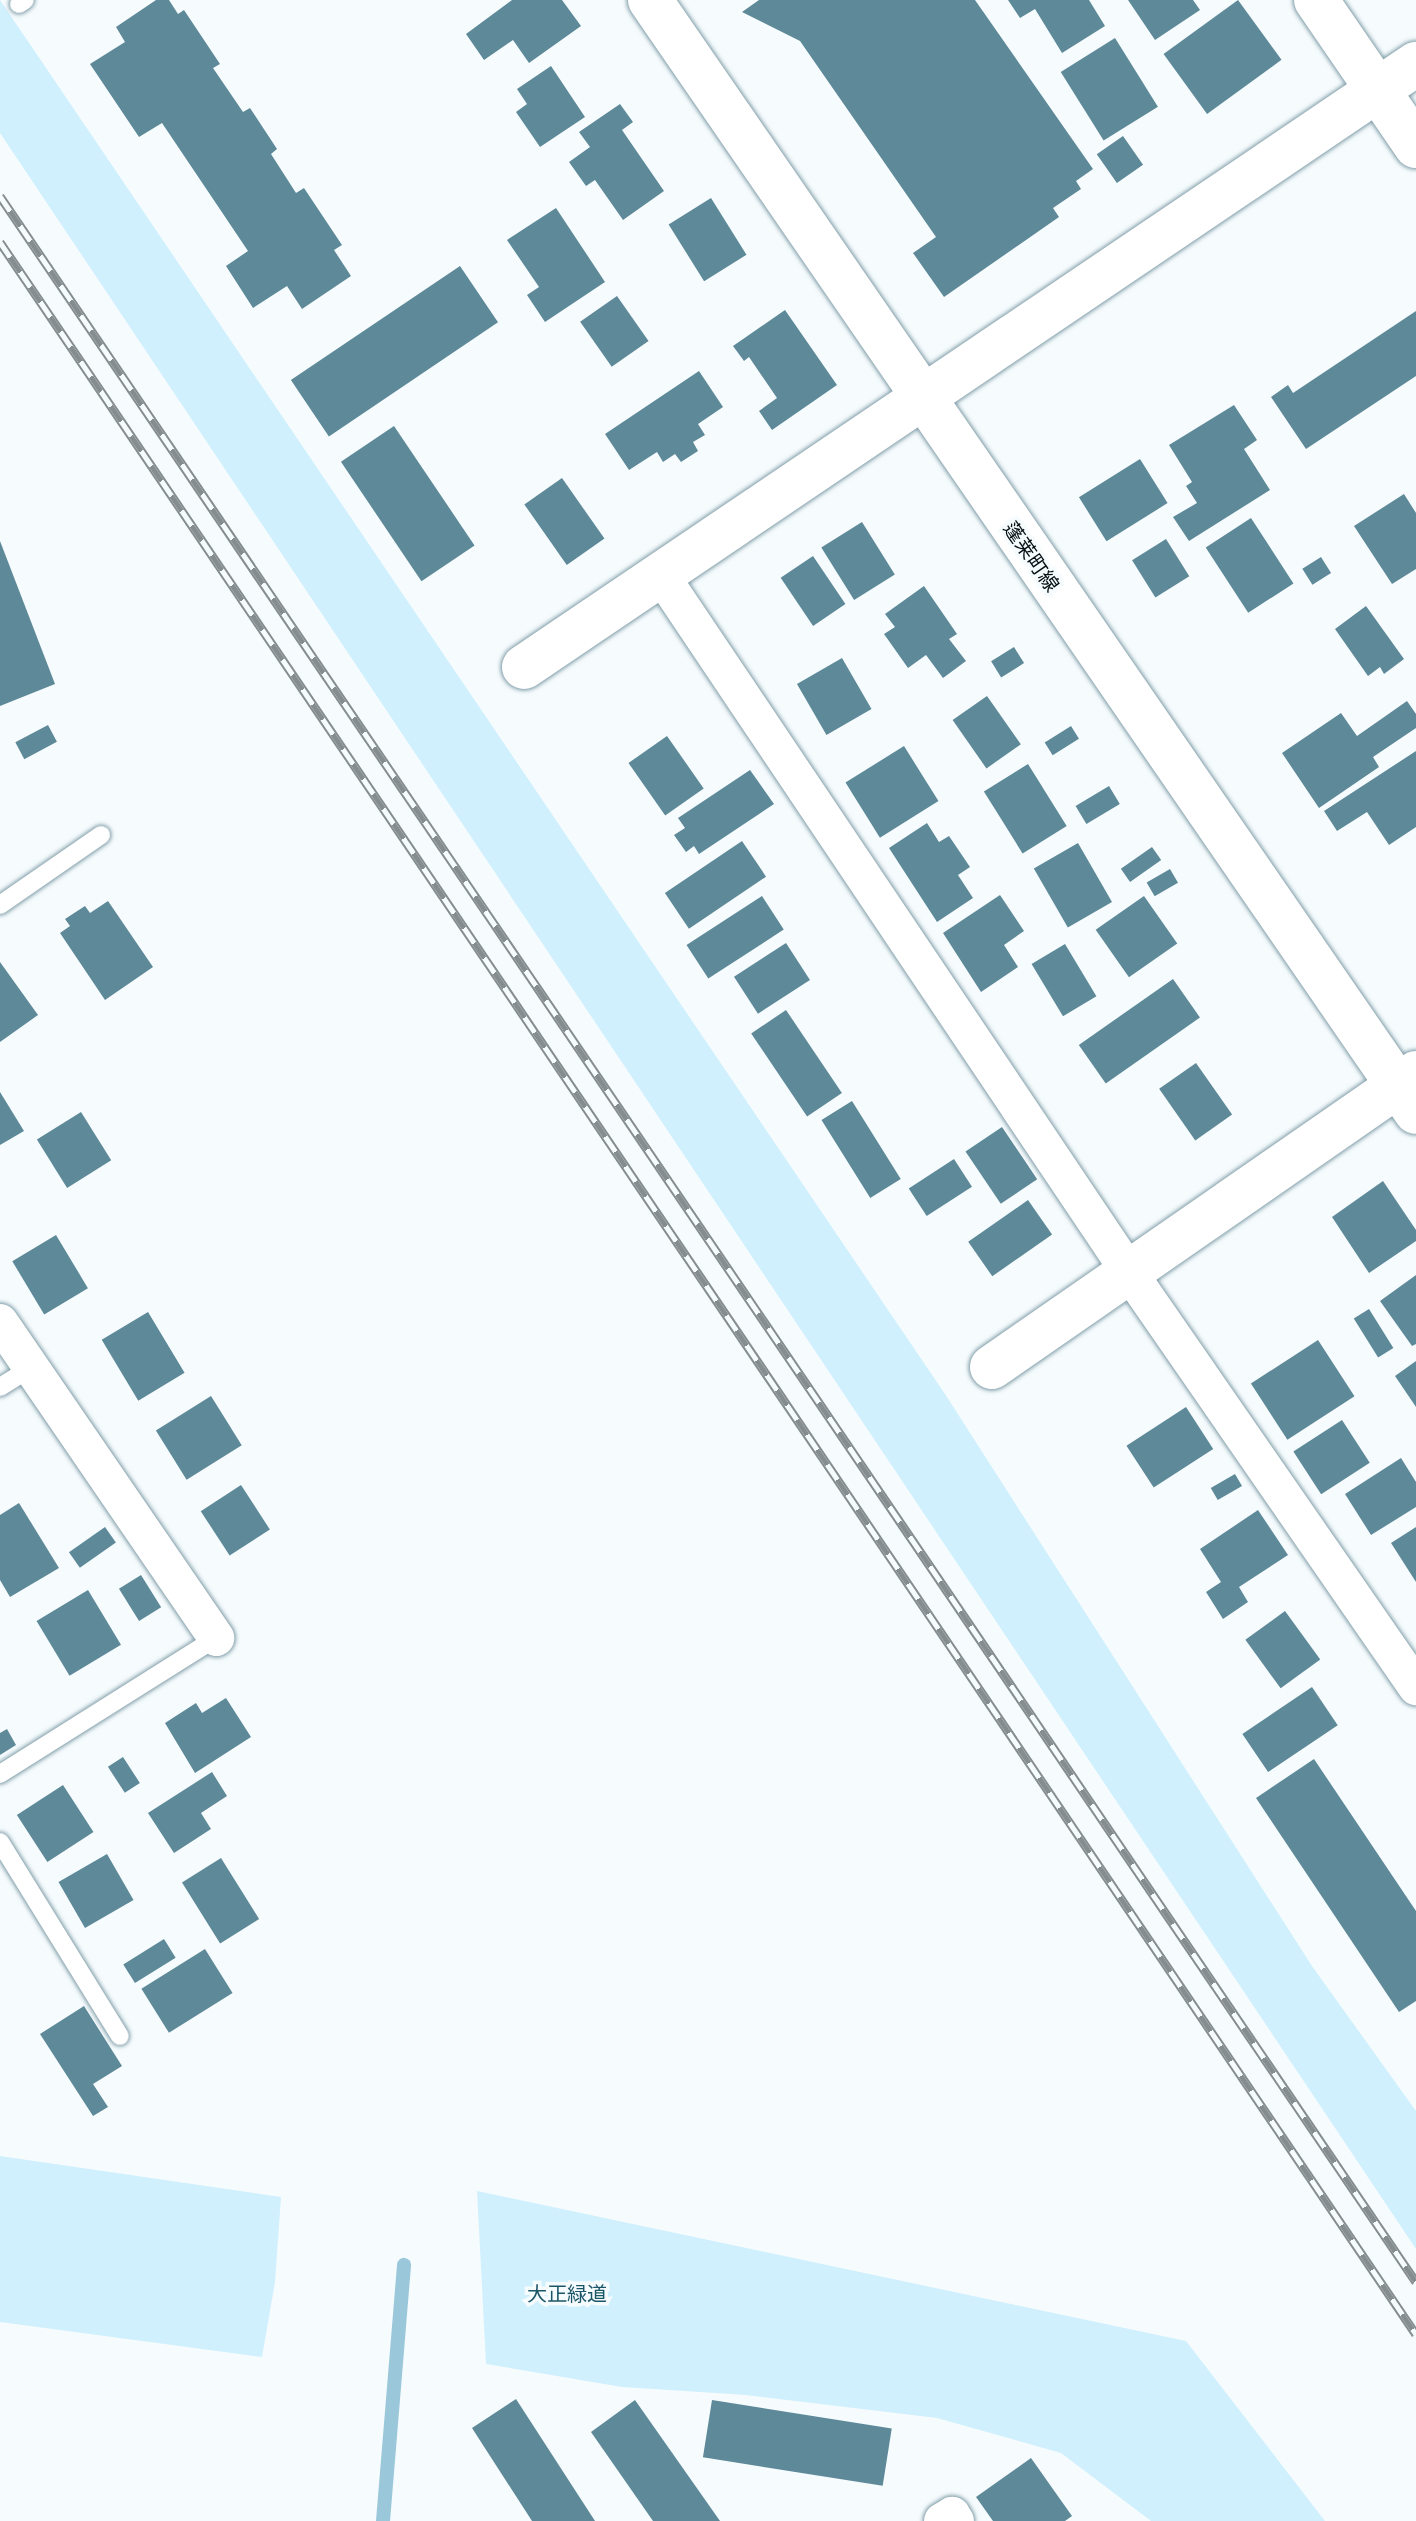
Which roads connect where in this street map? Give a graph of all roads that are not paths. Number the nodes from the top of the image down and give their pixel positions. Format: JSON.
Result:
{"nodes":[{"id":1,"x":650,"y":0,"type":"edge"},
{"id":2,"x":1316,"y":0,"type":"edge"},
{"id":3,"x":1416,"y":64,"type":"edge"},
{"id":4,"x":1377,"y":91,"type":"junction"},
{"id":5,"x":1416,"y":146,"type":"edge"},
{"id":6,"x":920,"y":397,"type":"junction"},
{"id":7,"x":661,"y":575,"type":"junction"},
{"id":8,"x":524,"y":667,"type":"dead end"},
{"id":9,"x":101,"y":835,"type":"dead end"},
{"id":10,"x":0,"y":905,"type":"edge"},
{"id":11,"x":1410,"y":1090,"type":"edge"},
{"id":12,"x":1129,"y":1272,"type":"junction"},
{"id":13,"x":0,"y":1322,"type":"edge"},
{"id":14,"x":992,"y":1367,"type":"dead end"},
{"id":15,"x":30,"y":1368,"type":"junction"},
{"id":16,"x":0,"y":1387,"type":"edge"},
{"id":17,"x":216,"y":1638,"type":"joint"},
{"id":18,"x":1416,"y":1687,"type":"edge"},
{"id":19,"x":0,"y":1774,"type":"edge"},
{"id":20,"x":0,"y":1842,"type":"edge"},
{"id":21,"x":120,"y":2036,"type":"dead end"},
{"id":22,"x":942,"y":2521,"type":"edge"},
{"id":23,"x":956,"y":2521,"type":"edge"}],
"edges":[{"from":1,"to":6,"type":"street","name":"蓬莱町線"},
{"from":2,"to":4,"type":"street"},
{"from":3,"to":4,"type":"street"},
{"from":4,"to":5,"type":"street"},
{"from":4,"to":6,"type":"street"},
{"from":6,"to":7,"type":"street"},
{"from":6,"to":11,"type":"street","name":"蓬莱町線"},
{"from":7,"to":8,"type":"street"},
{"from":7,"to":12,"type":"street"},
{"from":9,"to":10,"type":"lane"},
{"from":11,"to":12,"type":"street"},
{"from":12,"to":14,"type":"street"},
{"from":12,"to":18,"type":"street"},
{"from":13,"to":15,"type":"street"},
{"from":15,"to":16,"type":"lane"},
{"from":15,"to":17,"type":"street"},
{"from":17,"to":19,"type":"lane"},
{"from":20,"to":21,"type":"lane"},
{"from":22,"to":23,"type":"street"}]}
